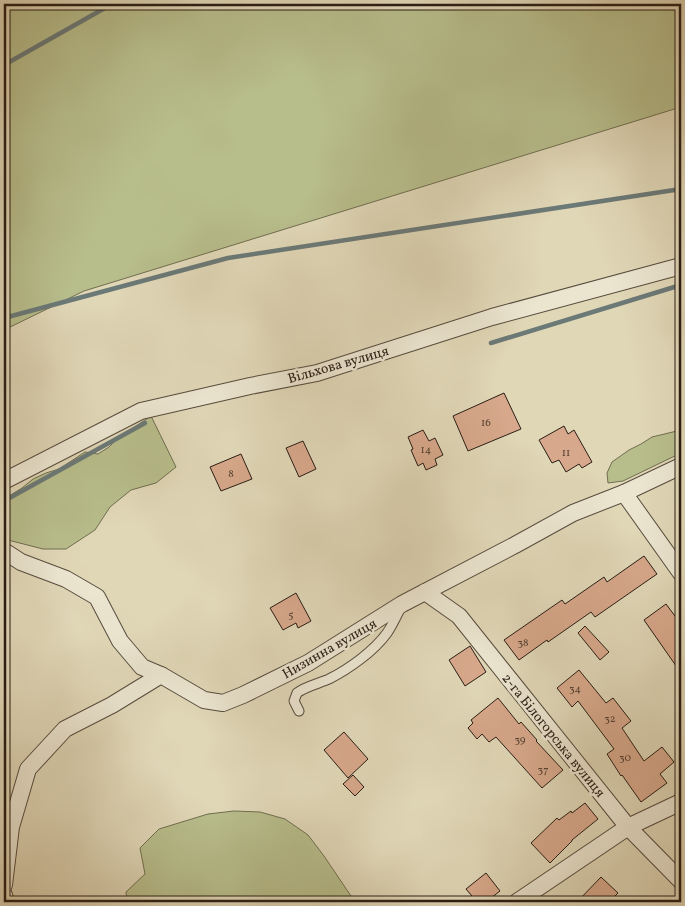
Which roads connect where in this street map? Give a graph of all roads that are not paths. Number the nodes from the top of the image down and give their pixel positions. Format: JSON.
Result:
{"nodes":[{"id":1,"x":681,"y":266,"type":"edge"},
{"id":2,"x":681,"y":466,"type":"edge"},
{"id":3,"x":4,"y":480,"type":"edge"},
{"id":4,"x":624,"y":493,"type":"junction"},
{"id":5,"x":4,"y":550,"type":"edge"},
{"id":6,"x":681,"y":573,"type":"edge"},
{"id":7,"x":425,"y":592,"type":"junction"},
{"id":8,"x":402,"y":604,"type":"junction"},
{"id":9,"x":162,"y":675,"type":"junction"},
{"id":10,"x":299,"y":712,"type":"dead end"},
{"id":11,"x":681,"y":802,"type":"edge"},
{"id":12,"x":628,"y":826,"type":"junction"},
{"id":13,"x":681,"y":881,"type":"edge"},
{"id":14,"x":4,"y":885,"type":"edge"},
{"id":15,"x":4,"y":895,"type":"edge"},
{"id":16,"x":6,"y":902,"type":"edge"},
{"id":17,"x":517,"y":902,"type":"edge"}],
"edges":[{"from":1,"to":3,"type":"street","name":"Вільхова вулиця"},
{"from":2,"to":4,"type":"street","name":"Низинна вулиця"},
{"from":4,"to":6,"type":"street"},
{"from":4,"to":7,"type":"street","name":"Низинна вулиця"},
{"from":5,"to":9,"type":"street","name":"Низинна вулиця"},
{"from":7,"to":8,"type":"street","name":"Низинна вулиця"},
{"from":7,"to":12,"type":"street","name":"2-га Білогорська вулиця"},
{"from":8,"to":9,"type":"street","name":"Низинна вулиця"},
{"from":8,"to":10,"type":"lane"},
{"from":9,"to":14,"type":"street"},
{"from":11,"to":12,"type":"street"},
{"from":12,"to":13,"type":"street","name":"2-га Білогорська вулиця"},
{"from":12,"to":17,"type":"street"},
{"from":15,"to":16,"type":"street"}]}
